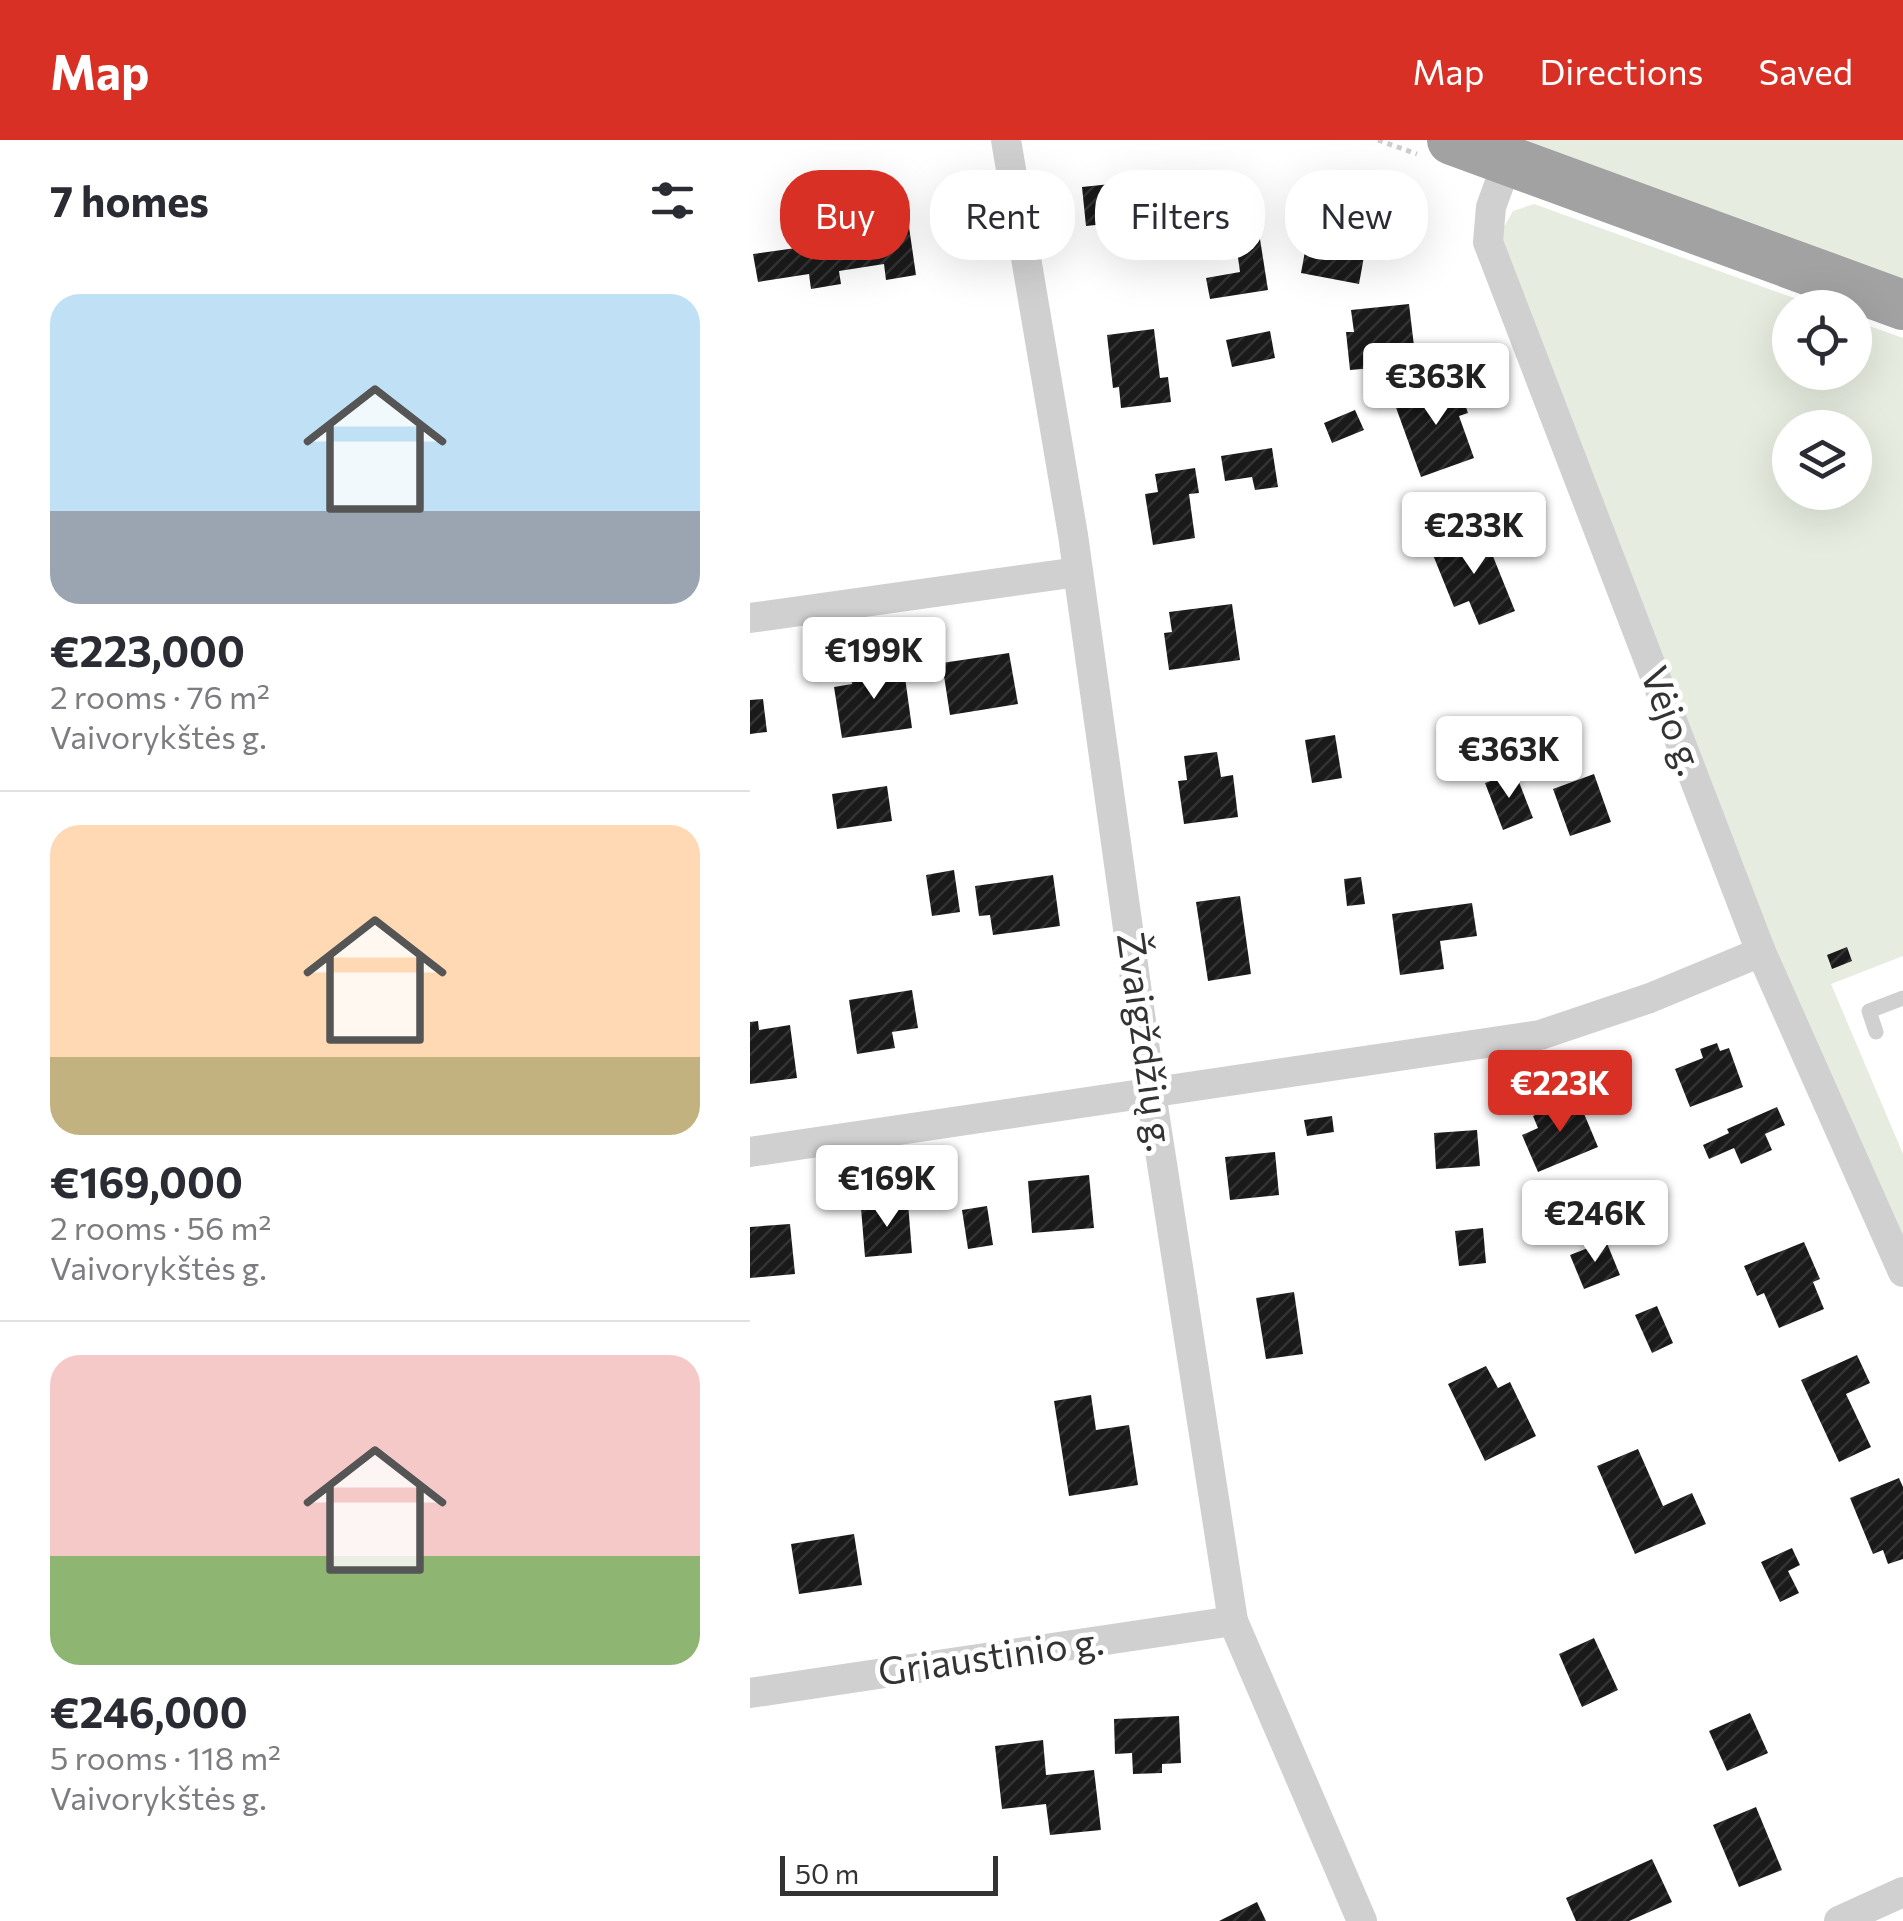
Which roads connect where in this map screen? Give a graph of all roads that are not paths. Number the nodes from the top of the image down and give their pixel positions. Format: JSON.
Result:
{"nodes":[{"id":1,"x":1006,"y":140,"type":"edge"},
{"id":2,"x":1452,"y":140,"type":"edge"},
{"id":3,"x":1508,"y":160,"type":"junction"},
{"id":4,"x":1903,"y":305,"type":"edge"},
{"id":5,"x":1078,"y":572,"type":"junction"},
{"id":6,"x":750,"y":618,"type":"edge"},
{"id":7,"x":1761,"y":952,"type":"junction"},
{"id":8,"x":1903,"y":998,"type":"edge"},
{"id":9,"x":1876,"y":1032,"type":"dead end"},
{"id":10,"x":1151,"y":1093,"type":"junction"},
{"id":11,"x":750,"y":1152,"type":"edge"},
{"id":12,"x":1903,"y":1272,"type":"edge"},
{"id":13,"x":1232,"y":1621,"type":"junction"},
{"id":14,"x":750,"y":1693,"type":"edge"},
{"id":15,"x":1903,"y":1892,"type":"edge"},
{"id":16,"x":1362,"y":1921,"type":"edge"},
{"id":17,"x":1840,"y":1921,"type":"edge"}],
"edges":[{"from":1,"to":5,"type":"street","name":"Žvaigždžių g."},
{"from":2,"to":3,"type":"highway"},
{"from":3,"to":4,"type":"highway"},
{"from":3,"to":7,"type":"street","name":"Vėjo g."},
{"from":5,"to":6,"type":"street"},
{"from":5,"to":10,"type":"street","name":"Žvaigždžių g."},
{"from":7,"to":10,"type":"street"},
{"from":7,"to":12,"type":"street","name":"Vėjo g."},
{"from":8,"to":9,"type":"lane"},
{"from":10,"to":11,"type":"street"},
{"from":10,"to":13,"type":"street","name":"Žvaigždžių g."},
{"from":13,"to":14,"type":"street","name":"Griaustinio g."},
{"from":13,"to":16,"type":"street","name":"Žvaigždžių g."},
{"from":15,"to":17,"type":"street"}]}
